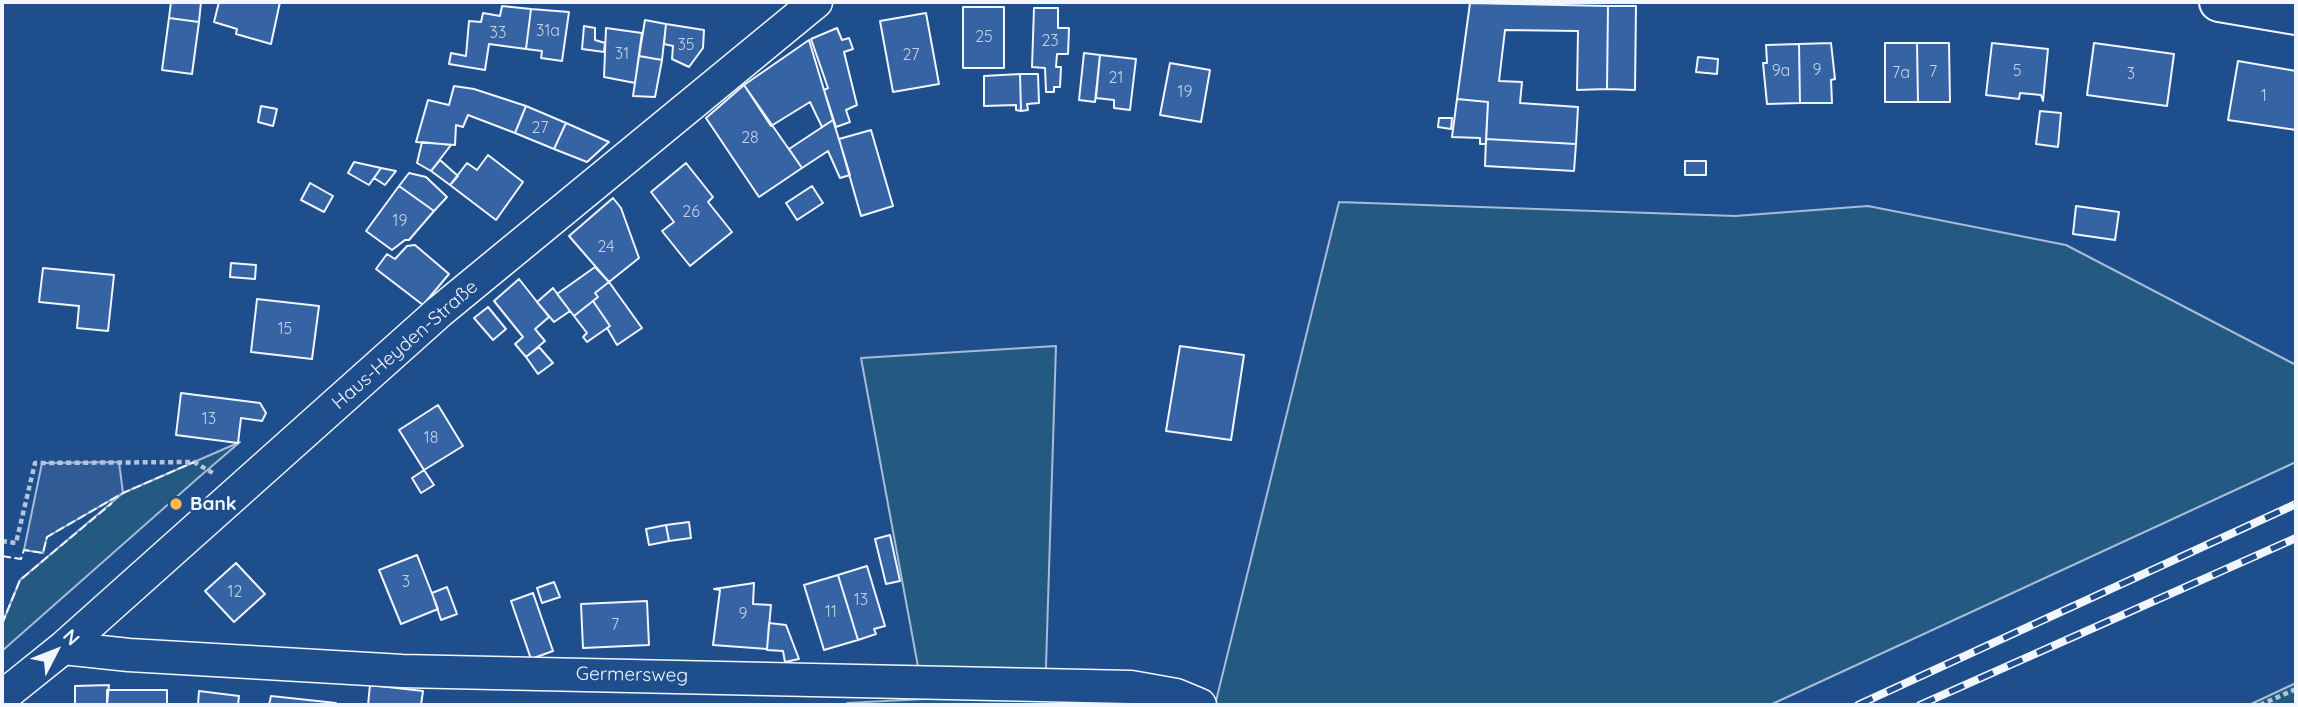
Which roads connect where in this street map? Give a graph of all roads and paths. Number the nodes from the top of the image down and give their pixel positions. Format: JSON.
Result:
{"nodes":[{"id":1,"x":816,"y":2,"type":"edge"},
{"id":2,"x":2219,"y":2,"type":"edge"},
{"id":3,"x":2296,"y":15,"type":"edge"},
{"id":4,"x":241,"y":489,"type":"junction"},
{"id":5,"x":2,"y":541,"type":"edge"},
{"id":6,"x":63,"y":648,"type":"junction"},
{"id":7,"x":2296,"y":689,"type":"edge"},
{"id":8,"x":2,"y":697,"type":"edge"},
{"id":9,"x":1200,"y":705,"type":"edge"},
{"id":10,"x":2260,"y":705,"type":"edge"}],
"edges":[{"from":1,"to":4,"type":"street","name":"Haus-Heyden-Straße"},
{"from":2,"to":3,"type":"street"},
{"from":4,"to":5,"type":"path"},
{"from":4,"to":6,"type":"street","name":"Haus-Heyden-Straße"},
{"from":6,"to":8,"type":"street","name":"Haus-Heyden-Straße"},
{"from":6,"to":9,"type":"street","name":"Germersweg"},
{"from":7,"to":10,"type":"path"}]}
